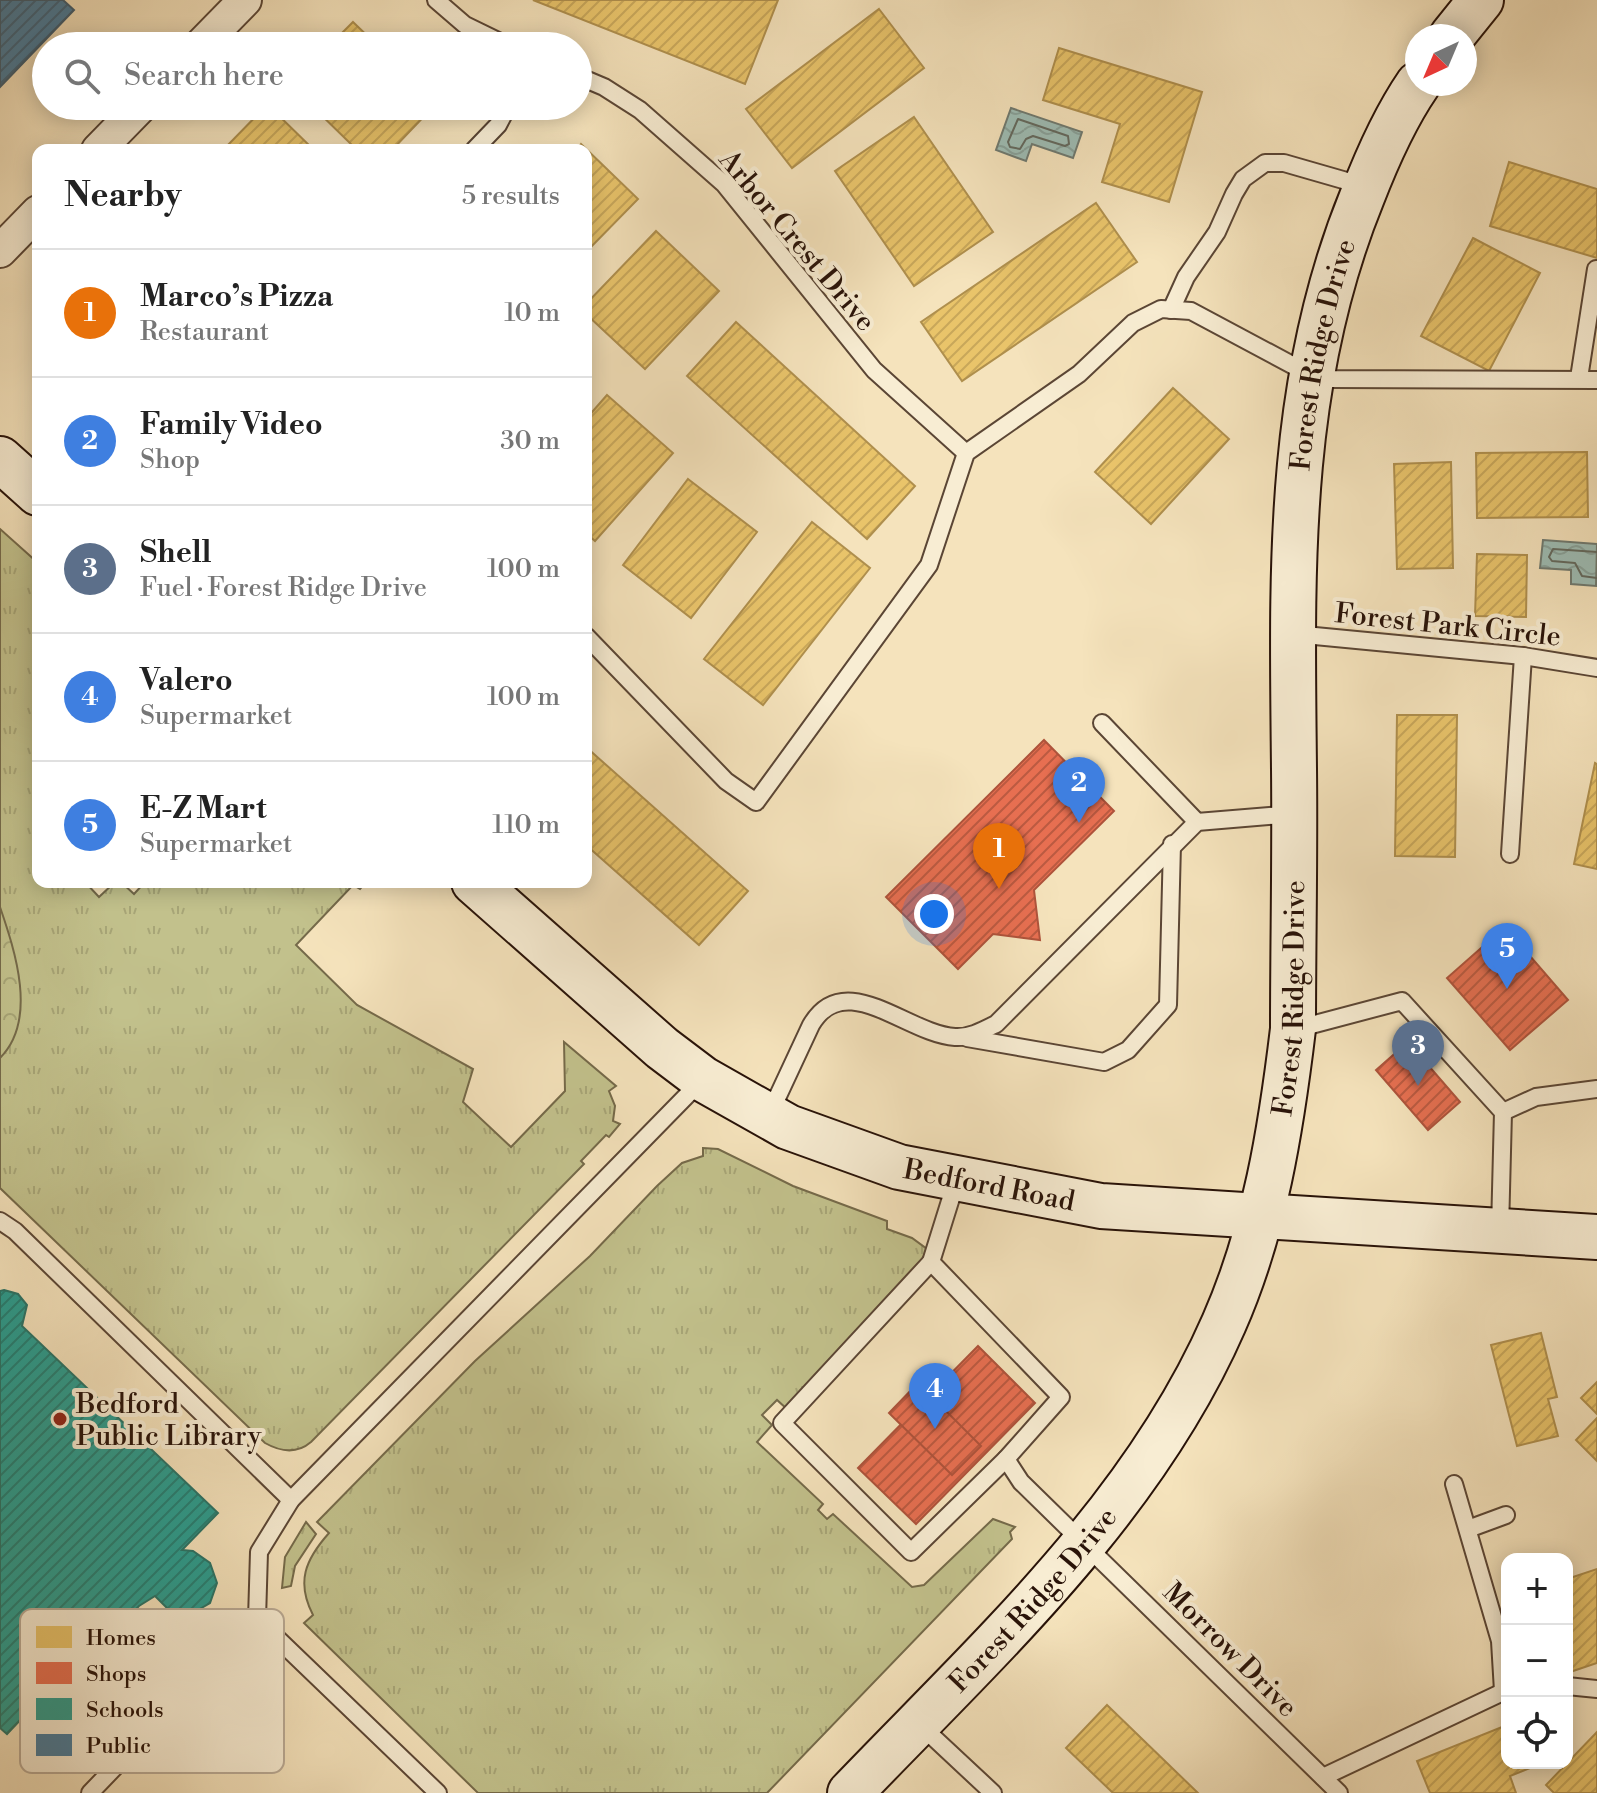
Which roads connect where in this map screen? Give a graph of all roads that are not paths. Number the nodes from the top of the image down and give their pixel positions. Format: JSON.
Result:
{"nodes":[{"id":1,"x":245,"y":0,"type":"edge"},
{"id":2,"x":436,"y":0,"type":"edge"},
{"id":3,"x":1481,"y":0,"type":"edge"},
{"id":4,"x":1462,"y":24,"type":"edge"},
{"id":5,"x":214,"y":32,"type":"edge"},
{"id":6,"x":479,"y":32,"type":"edge"},
{"id":7,"x":592,"y":82,"type":"edge"},
{"id":8,"x":1410,"y":96,"type":"edge"},
{"id":9,"x":127,"y":120,"type":"edge"},
{"id":10,"x":501,"y":120,"type":"edge"},
{"id":11,"x":104,"y":144,"type":"edge"},
{"id":12,"x":480,"y":144,"type":"edge"},
{"id":13,"x":1366,"y":187,"type":"junction"},
{"id":14,"x":32,"y":218,"type":"edge"},
{"id":15,"x":0,"y":251,"type":"edge"},
{"id":16,"x":1596,"y":269,"type":"edge"},
{"id":17,"x":1171,"y":310,"type":"junction"},
{"id":18,"x":1309,"y":374,"type":"junction"},
{"id":19,"x":1579,"y":378,"type":"junction"},
{"id":20,"x":1597,"y":380,"type":"edge"},
{"id":21,"x":966,"y":453,"type":"junction"},
{"id":22,"x":0,"y":459,"type":"edge"},
{"id":23,"x":32,"y":488,"type":"edge"},
{"id":24,"x":1292,"y":634,"type":"junction"},
{"id":25,"x":592,"y":642,"type":"edge"},
{"id":26,"x":1523,"y":656,"type":"junction"},
{"id":27,"x":1597,"y":668,"type":"edge"},
{"id":28,"x":1102,"y":723,"type":"dead end"},
{"id":29,"x":1295,"y":814,"type":"junction"},
{"id":30,"x":1197,"y":822,"type":"junction"},
{"id":31,"x":1172,"y":844,"type":"junction"},
{"id":32,"x":1510,"y":854,"type":"dead end"},
{"id":33,"x":481,"y":888,"type":"edge"},
{"id":34,"x":1293,"y":1029,"type":"junction"},
{"id":35,"x":959,"y":1037,"type":"junction"},
{"id":36,"x":703,"y":1079,"type":"junction"},
{"id":37,"x":1597,"y":1089,"type":"edge"},
{"id":38,"x":1503,"y":1112,"type":"junction"},
{"id":39,"x":769,"y":1116,"type":"junction"},
{"id":40,"x":957,"y":1180,"type":"junction"},
{"id":41,"x":1262,"y":1216,"type":"junction"},
{"id":42,"x":0,"y":1221,"type":"edge"},
{"id":43,"x":1500,"y":1231,"type":"junction"},
{"id":44,"x":1597,"y":1237,"type":"edge"},
{"id":45,"x":931,"y":1262,"type":"junction"},
{"id":46,"x":1006,"y":1459,"type":"junction"},
{"id":47,"x":1454,"y":1484,"type":"dead end"},
{"id":48,"x":291,"y":1500,"type":"junction"},
{"id":49,"x":1506,"y":1515,"type":"dead end"},
{"id":50,"x":1468,"y":1529,"type":"junction"},
{"id":51,"x":1087,"y":1543,"type":"junction"},
{"id":52,"x":257,"y":1609,"type":"edge"},
{"id":53,"x":284,"y":1645,"type":"edge"},
{"id":54,"x":1501,"y":1651,"type":"edge"},
{"id":55,"x":1573,"y":1687,"type":"edge"},
{"id":56,"x":1597,"y":1689,"type":"edge"},
{"id":57,"x":1501,"y":1693,"type":"edge"},
{"id":58,"x":918,"y":1722,"type":"junction"},
{"id":59,"x":109,"y":1773,"type":"edge"},
{"id":60,"x":1323,"y":1777,"type":"junction"},
{"id":61,"x":90,"y":1793,"type":"edge"},
{"id":62,"x":438,"y":1793,"type":"edge"},
{"id":63,"x":850,"y":1793,"type":"edge"},
{"id":64,"x":993,"y":1793,"type":"edge"},
{"id":65,"x":1339,"y":1793,"type":"edge"}],
"edges":[{"from":1,"to":5,"type":"street"},
{"from":2,"to":6,"type":"lane"},
{"from":3,"to":4,"type":"main road"},
{"from":7,"to":21,"type":"lane","name":"Arbor Crest Drive"},
{"from":8,"to":13,"type":"main road","name":"Forest Ridge Drive"},
{"from":9,"to":11,"type":"street"},
{"from":10,"to":12,"type":"lane"},
{"from":13,"to":17,"type":"lane"},
{"from":13,"to":18,"type":"main road","name":"Forest Ridge Drive"},
{"from":14,"to":15,"type":"street"},
{"from":16,"to":19,"type":"lane"},
{"from":17,"to":18,"type":"lane"},
{"from":17,"to":21,"type":"lane"},
{"from":18,"to":19,"type":"lane"},
{"from":18,"to":24,"type":"main road","name":"Forest Ridge Drive"},
{"from":19,"to":20,"type":"lane"},
{"from":21,"to":25,"type":"lane"},
{"from":22,"to":23,"type":"main road"},
{"from":24,"to":26,"type":"lane","name":"Forest Park Circle"},
{"from":24,"to":29,"type":"main road","name":"Forest Ridge Drive"},
{"from":26,"to":27,"type":"lane","name":"Forest Park Circle"},
{"from":26,"to":32,"type":"lane"},
{"from":28,"to":30,"type":"lane"},
{"from":29,"to":30,"type":"lane"},
{"from":29,"to":34,"type":"main road","name":"Forest Ridge Drive"},
{"from":30,"to":31,"type":"lane"},
{"from":31,"to":35,"type":"lane"},
{"from":31,"to":35,"type":"lane"},
{"from":33,"to":36,"type":"main road","name":"Bedford Road"},
{"from":34,"to":38,"type":"lane"},
{"from":34,"to":41,"type":"main road","name":"Forest Ridge Drive"},
{"from":35,"to":39,"type":"lane"},
{"from":36,"to":39,"type":"main road","name":"Bedford Road"},
{"from":36,"to":48,"type":"lane"},
{"from":37,"to":38,"type":"lane"},
{"from":38,"to":43,"type":"lane"},
{"from":39,"to":40,"type":"main road","name":"Bedford Road"},
{"from":40,"to":41,"type":"main road","name":"Bedford Road"},
{"from":40,"to":45,"type":"lane"},
{"from":41,"to":43,"type":"main road","name":"Bedford Road"},
{"from":41,"to":51,"type":"main road","name":"Forest Ridge Drive"},
{"from":42,"to":48,"type":"lane"},
{"from":43,"to":44,"type":"main road","name":"Bedford Road"},
{"from":45,"to":46,"type":"lane"},
{"from":45,"to":46,"type":"lane"},
{"from":46,"to":51,"type":"lane","name":"Morrow Drive"},
{"from":47,"to":50,"type":"lane"},
{"from":48,"to":52,"type":"lane"},
{"from":49,"to":50,"type":"lane"},
{"from":50,"to":54,"type":"lane"},
{"from":51,"to":58,"type":"main road","name":"Forest Ridge Drive"},
{"from":51,"to":60,"type":"lane","name":"Morrow Drive"},
{"from":53,"to":62,"type":"lane"},
{"from":55,"to":56,"type":"lane"},
{"from":57,"to":60,"type":"lane"},
{"from":58,"to":63,"type":"main road","name":"Forest Ridge Drive"},
{"from":58,"to":64,"type":"lane"},
{"from":59,"to":61,"type":"lane"},
{"from":60,"to":65,"type":"lane","name":"Morrow Drive"}]}
